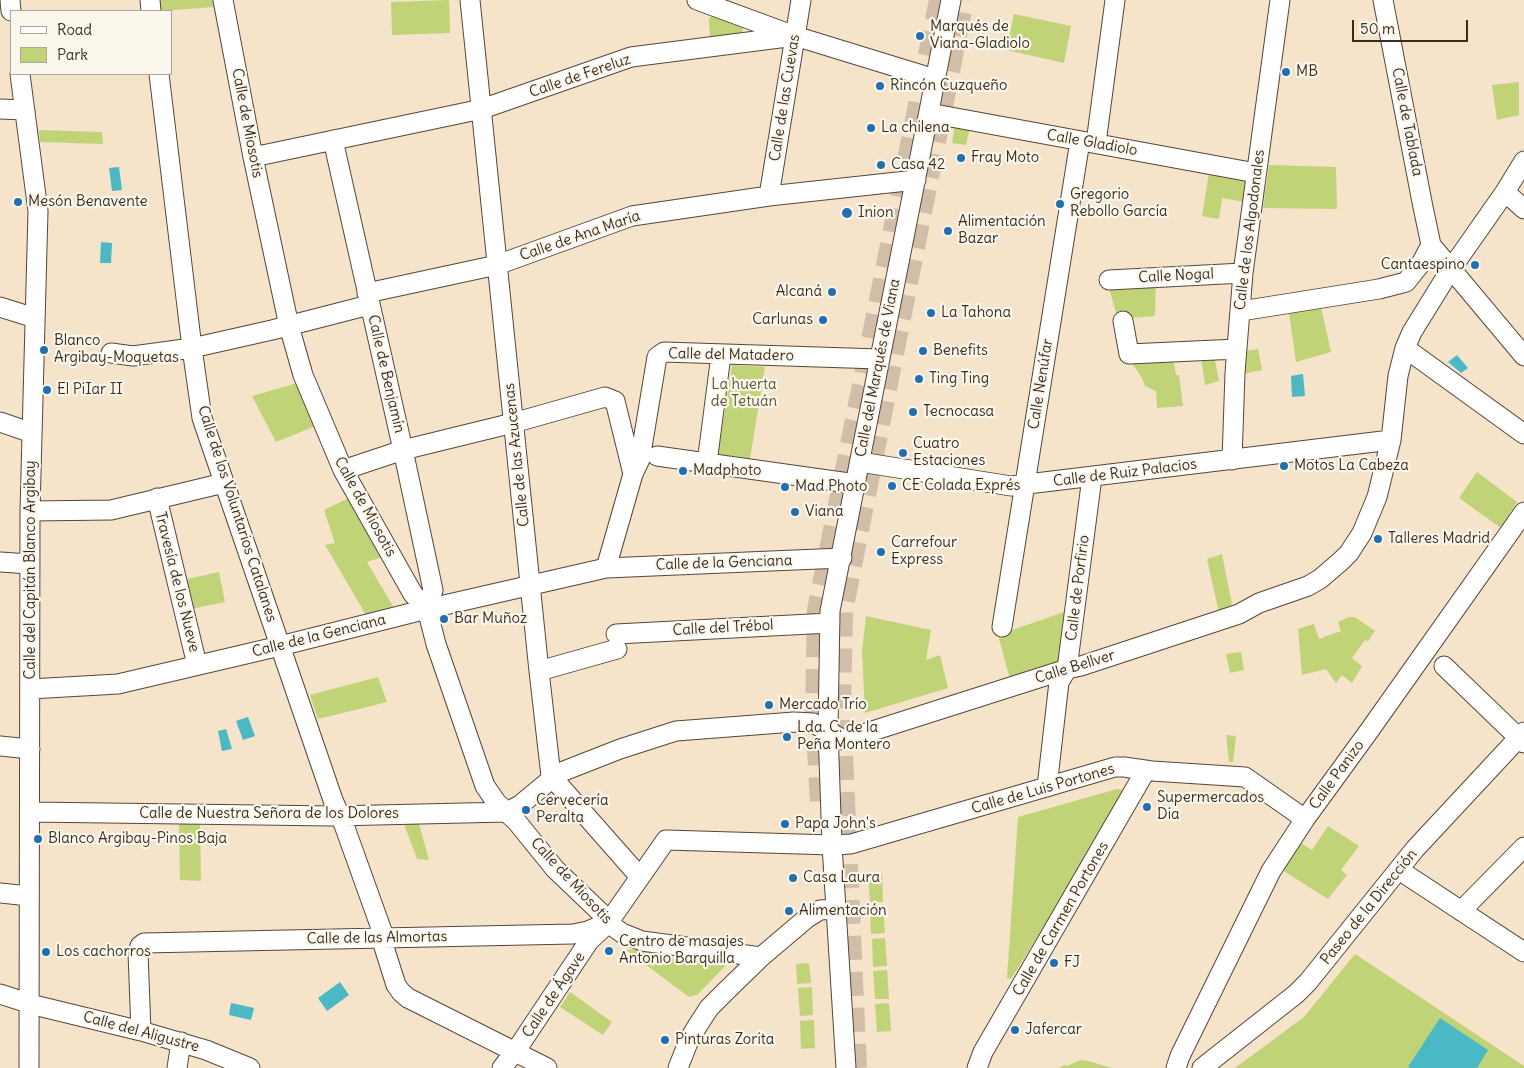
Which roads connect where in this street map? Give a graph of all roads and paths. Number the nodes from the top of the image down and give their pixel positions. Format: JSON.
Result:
{"nodes":[{"id":1,"x":223,"y":0,"type":"edge"},
{"id":2,"x":470,"y":0,"type":"edge"},
{"id":3,"x":696,"y":0,"type":"edge"},
{"id":4,"x":801,"y":0,"type":"edge"},
{"id":5,"x":951,"y":0,"type":"edge"},
{"id":6,"x":1115,"y":0,"type":"edge"},
{"id":7,"x":1280,"y":0,"type":"edge"},
{"id":8,"x":1384,"y":0,"type":"edge"},
{"id":9,"x":795,"y":36,"type":"junction"},
{"id":10,"x":20,"y":75,"type":"edge"},
{"id":11,"x":159,"y":75,"type":"edge"},
{"id":12,"x":935,"y":79,"type":"junction"},
{"id":13,"x":0,"y":109,"type":"edge"},
{"id":14,"x":482,"y":109,"type":"junction"},
{"id":15,"x":25,"y":110,"type":"junction"},
{"id":16,"x":929,"y":113,"type":"junction"},
{"id":17,"x":333,"y":140,"type":"junction"},
{"id":18,"x":1088,"y":142,"type":"junction"},
{"id":19,"x":253,"y":157,"type":"junction"},
{"id":20,"x":1524,"y":161,"type":"edge"},
{"id":21,"x":1256,"y":173,"type":"junction"},
{"id":22,"x":916,"y":180,"type":"junction"},
{"id":23,"x":1505,"y":192,"type":"junction"},
{"id":24,"x":769,"y":196,"type":"junction"},
{"id":25,"x":1524,"y":209,"type":"edge"},
{"id":26,"x":1431,"y":245,"type":"junction"},
{"id":27,"x":497,"y":265,"type":"junction"},
{"id":28,"x":1451,"y":269,"type":"junction"},
{"id":29,"x":1243,"y":272,"type":"junction"},
{"id":30,"x":1109,"y":280,"type":"dead end"},
{"id":31,"x":1406,"y":282,"type":"junction"},
{"id":32,"x":368,"y":299,"type":"junction"},
{"id":33,"x":1430,"y":303,"type":"junction"},
{"id":34,"x":0,"y":307,"type":"edge"},
{"id":35,"x":1240,"y":311,"type":"junction"},
{"id":36,"x":35,"y":318,"type":"junction"},
{"id":37,"x":1123,"y":321,"type":"dead end"},
{"id":38,"x":289,"y":326,"type":"junction"},
{"id":39,"x":192,"y":348,"type":"junction"},
{"id":40,"x":1405,"y":348,"type":"junction"},
{"id":41,"x":1237,"y":349,"type":"junction"},
{"id":42,"x":111,"y":353,"type":"dead end"},
{"id":43,"x":721,"y":354,"type":"junction"},
{"id":44,"x":1524,"y":356,"type":"edge"},
{"id":45,"x":880,"y":359,"type":"junction"},
{"id":46,"x":0,"y":422,"type":"edge"},
{"id":47,"x":514,"y":423,"type":"junction"},
{"id":48,"x":32,"y":433,"type":"junction"},
{"id":49,"x":1524,"y":434,"type":"edge"},
{"id":50,"x":1391,"y":440,"type":"junction"},
{"id":51,"x":404,"y":450,"type":"junction"},
{"id":52,"x":1232,"y":460,"type":"junction"},
{"id":53,"x":860,"y":462,"type":"junction"},
{"id":54,"x":643,"y":463,"type":"junction"},
{"id":55,"x":707,"y":463,"type":"junction"},
{"id":56,"x":343,"y":470,"type":"junction"},
{"id":57,"x":1092,"y":477,"type":"junction"},
{"id":58,"x":224,"y":483,"type":"junction"},
{"id":59,"x":856,"y":484,"type":"junction"},
{"id":60,"x":1024,"y":484,"type":"junction"},
{"id":61,"x":157,"y":498,"type":"junction"},
{"id":62,"x":30,"y":511,"type":"junction"},
{"id":63,"x":1524,"y":512,"type":"edge"},
{"id":64,"x":842,"y":558,"type":"junction"},
{"id":65,"x":0,"y":562,"type":"edge"},
{"id":66,"x":30,"y":564,"type":"junction"},
{"id":67,"x":606,"y":568,"type":"junction"},
{"id":68,"x":530,"y":585,"type":"junction"},
{"id":69,"x":427,"y":609,"type":"junction"},
{"id":70,"x":830,"y":623,"type":"junction"},
{"id":71,"x":1002,"y":627,"type":"dead end"},
{"id":72,"x":280,"y":646,"type":"junction"},
{"id":73,"x":197,"y":665,"type":"junction"},
{"id":74,"x":1444,"y":666,"type":"dead end"},
{"id":75,"x":1067,"y":669,"type":"junction"},
{"id":76,"x":539,"y":671,"type":"junction"},
{"id":77,"x":30,"y":689,"type":"junction"},
{"id":78,"x":828,"y":730,"type":"junction"},
{"id":79,"x":1522,"y":738,"type":"edge"},
{"id":80,"x":0,"y":746,"type":"edge"},
{"id":81,"x":30,"y":749,"type":"junction"},
{"id":82,"x":1146,"y":770,"type":"junction"},
{"id":83,"x":551,"y":776,"type":"junction"},
{"id":84,"x":1047,"y":787,"type":"junction"},
{"id":85,"x":30,"y":812,"type":"junction"},
{"id":86,"x":507,"y":812,"type":"junction"},
{"id":87,"x":340,"y":816,"type":"junction"},
{"id":88,"x":1305,"y":819,"type":"junction"},
{"id":89,"x":832,"y":846,"type":"junction"},
{"id":90,"x":1524,"y":847,"type":"edge"},
{"id":91,"x":1399,"y":870,"type":"junction"},
{"id":92,"x":640,"y":877,"type":"junction"},
{"id":93,"x":0,"y":893,"type":"edge"},
{"id":94,"x":29,"y":896,"type":"junction"},
{"id":95,"x":837,"y":909,"type":"junction"},
{"id":96,"x":1461,"y":911,"type":"junction"},
{"id":97,"x":608,"y":923,"type":"junction"},
{"id":98,"x":383,"y":938,"type":"junction"},
{"id":99,"x":1524,"y":952,"type":"edge"},
{"id":100,"x":761,"y":957,"type":"junction"},
{"id":101,"x":0,"y":994,"type":"edge"},
{"id":102,"x":30,"y":1004,"type":"junction"},
{"id":103,"x":141,"y":1031,"type":"junction"},
{"id":104,"x":181,"y":1042,"type":"junction"},
{"id":105,"x":515,"y":1052,"type":"junction"},
{"id":106,"x":1178,"y":1062,"type":"edge"},
{"id":107,"x":1204,"y":1067,"type":"edge"},
{"id":108,"x":30,"y":1068,"type":"edge"},
{"id":109,"x":177,"y":1068,"type":"edge"},
{"id":110,"x":250,"y":1068,"type":"edge"},
{"id":111,"x":502,"y":1068,"type":"edge"},
{"id":112,"x":547,"y":1068,"type":"edge"},
{"id":113,"x":678,"y":1068,"type":"edge"},
{"id":114,"x":846,"y":1068,"type":"edge"},
{"id":115,"x":977,"y":1068,"type":"edge"}],
"edges":[{"from":1,"to":19,"type":"street","name":"Calle de Miosotis"},
{"from":2,"to":14,"type":"street","name":"Calle de las Azucenas"},
{"from":3,"to":9,"type":"street"},
{"from":4,"to":9,"type":"street","name":"Calle de las Cuevas"},
{"from":5,"to":12,"type":"street","name":"Calle del Marqués de Viana"},
{"from":6,"to":18,"type":"street","name":"Calle Nenúfar"},
{"from":7,"to":21,"type":"street","name":"Calle de los Algodonales"},
{"from":8,"to":26,"type":"street","name":"Calle de Tablada"},
{"from":9,"to":12,"type":"street","name":"Calle de Fereluz"},
{"from":9,"to":14,"type":"street","name":"Calle de Fereluz"},
{"from":9,"to":24,"type":"street","name":"Calle de las Cuevas"},
{"from":10,"to":15,"type":"street","name":"Calle del Capitán Blanco Argibay"},
{"from":11,"to":39,"type":"street","name":"Calle de los Voluntarios Catalanes"},
{"from":12,"to":16,"type":"street","name":"Calle del Marqués de Viana"},
{"from":13,"to":15,"type":"street"},
{"from":14,"to":17,"type":"street","name":"Calle de Fereluz"},
{"from":14,"to":27,"type":"street","name":"Calle de las Azucenas"},
{"from":15,"to":36,"type":"street","name":"Calle del Capitán Blanco Argibay"},
{"from":16,"to":18,"type":"street","name":"Calle Gladiolo"},
{"from":16,"to":22,"type":"street","name":"Calle del Marqués de Viana"},
{"from":17,"to":19,"type":"street","name":"Calle de Fereluz"},
{"from":17,"to":32,"type":"street","name":"Calle de Benjamín"},
{"from":18,"to":21,"type":"street","name":"Calle Gladiolo"},
{"from":18,"to":60,"type":"street","name":"Calle Nenúfar"},
{"from":19,"to":38,"type":"street","name":"Calle de Miosotis"},
{"from":20,"to":23,"type":"street","name":"Calle Bellver"},
{"from":21,"to":29,"type":"street","name":"Calle de los Algodonales"},
{"from":22,"to":24,"type":"street","name":"Calle de Ana María"},
{"from":22,"to":45,"type":"street","name":"Calle del Marqués de Viana"},
{"from":23,"to":25,"type":"street"},
{"from":23,"to":28,"type":"street","name":"Calle Bellver"},
{"from":24,"to":27,"type":"street","name":"Calle de Ana María"},
{"from":26,"to":28,"type":"street","name":"Calle de Tablada"},
{"from":26,"to":31,"type":"street"},
{"from":27,"to":32,"type":"street","name":"Calle de Ana María"},
{"from":27,"to":47,"type":"street","name":"Calle de las Azucenas"},
{"from":28,"to":33,"type":"street","name":"Calle Bellver"},
{"from":28,"to":44,"type":"street","name":"Calle de Tablada"},
{"from":29,"to":30,"type":"street","name":"Calle Nogal"},
{"from":29,"to":35,"type":"street","name":"Calle de los Algodonales"},
{"from":31,"to":33,"type":"street"},
{"from":31,"to":35,"type":"street"},
{"from":32,"to":38,"type":"street","name":"Calle de Ana María"},
{"from":32,"to":51,"type":"street","name":"Calle de Benjamín"},
{"from":33,"to":40,"type":"street","name":"Calle Bellver"},
{"from":34,"to":36,"type":"street"},
{"from":35,"to":41,"type":"street","name":"Calle de los Algodonales"},
{"from":36,"to":48,"type":"street","name":"Calle del Capitán Blanco Argibay"},
{"from":37,"to":41,"type":"street"},
{"from":38,"to":39,"type":"street"},
{"from":38,"to":56,"type":"street","name":"Calle de Miosotis"},
{"from":39,"to":42,"type":"street"},
{"from":39,"to":58,"type":"street","name":"Calle de los Voluntarios Catalanes"},
{"from":40,"to":49,"type":"street"},
{"from":40,"to":50,"type":"street","name":"Calle Bellver"},
{"from":41,"to":52,"type":"street","name":"Calle de los Algodonales"},
{"from":43,"to":45,"type":"street","name":"Calle del Matadero"},
{"from":43,"to":54,"type":"street","name":"Calle del Matadero"},
{"from":43,"to":55,"type":"street"},
{"from":45,"to":53,"type":"street","name":"Calle del Marqués de Viana"},
{"from":46,"to":48,"type":"street"},
{"from":47,"to":51,"type":"street"},
{"from":47,"to":54,"type":"street"},
{"from":47,"to":68,"type":"street","name":"Calle de las Azucenas"},
{"from":48,"to":62,"type":"street","name":"Calle del Capitán Blanco Argibay"},
{"from":50,"to":52,"type":"street","name":"Calle de Ruiz Palacios"},
{"from":50,"to":75,"type":"street","name":"Calle Bellver"},
{"from":51,"to":56,"type":"street"},
{"from":51,"to":69,"type":"street","name":"Calle de Benjamín"},
{"from":52,"to":57,"type":"street","name":"Calle de Ruiz Palacios"},
{"from":53,"to":59,"type":"street","name":"Calle del Marqués de Viana"},
{"from":53,"to":60,"type":"street","name":"Calle de Ruiz Palacios"},
{"from":54,"to":55,"type":"street"},
{"from":54,"to":67,"type":"street"},
{"from":55,"to":59,"type":"street"},
{"from":56,"to":69,"type":"street","name":"Calle de Miosotis"},
{"from":57,"to":60,"type":"street","name":"Calle de Ruiz Palacios"},
{"from":57,"to":75,"type":"street","name":"Calle de Porfirio"},
{"from":58,"to":61,"type":"street"},
{"from":58,"to":72,"type":"street","name":"Calle de los Voluntarios Catalanes"},
{"from":59,"to":64,"type":"street","name":"Calle del Marqués de Viana"},
{"from":60,"to":71,"type":"street","name":"Calle Nenúfar"},
{"from":61,"to":62,"type":"street"},
{"from":61,"to":73,"type":"street","name":"Travesía de los Nueve"},
{"from":62,"to":66,"type":"street","name":"Calle del Capitán Blanco Argibay"},
{"from":63,"to":88,"type":"street","name":"Calle Panizo"},
{"from":64,"to":67,"type":"street","name":"Calle de la Genciana"},
{"from":64,"to":70,"type":"street","name":"Calle del Marqués de Viana"},
{"from":65,"to":66,"type":"street"},
{"from":66,"to":77,"type":"street","name":"Calle del Capitán Blanco Argibay"},
{"from":67,"to":68,"type":"street","name":"Calle de la Genciana"},
{"from":68,"to":69,"type":"street","name":"Calle de la Genciana"},
{"from":68,"to":76,"type":"street","name":"Calle de las Azucenas"},
{"from":69,"to":72,"type":"street","name":"Calle de la Genciana"},
{"from":69,"to":86,"type":"street","name":"Calle de Miosotis"},
{"from":70,"to":76,"type":"street","name":"Calle del Trébol"},
{"from":70,"to":78,"type":"street","name":"Calle del Marqués de Viana"},
{"from":72,"to":73,"type":"street","name":"Calle de la Genciana"},
{"from":72,"to":87,"type":"street","name":"Calle de los Voluntarios Catalanes"},
{"from":73,"to":77,"type":"street","name":"Calle de la Genciana"},
{"from":74,"to":79,"type":"street"},
{"from":75,"to":78,"type":"street","name":"Calle Bellver"},
{"from":75,"to":84,"type":"street","name":"Calle de Porfirio"},
{"from":76,"to":83,"type":"street","name":"Calle de las Azucenas"},
{"from":77,"to":81,"type":"street","name":"Calle del Capitán Blanco Argibay"},
{"from":78,"to":83,"type":"street","name":"Calle Bellver"},
{"from":78,"to":89,"type":"street","name":"Calle del Marqués de Viana"},
{"from":79,"to":91,"type":"street","name":"Paseo de la Dirección"},
{"from":80,"to":81,"type":"street"},
{"from":81,"to":85,"type":"street","name":"Calle del Capitán Blanco Argibay"},
{"from":82,"to":84,"type":"street","name":"Calle de Luis Portones"},
{"from":82,"to":88,"type":"street","name":"Calle de Luis Portones"},
{"from":82,"to":115,"type":"street","name":"Calle de Carmen Portones"},
{"from":83,"to":86,"type":"street"},
{"from":83,"to":92,"type":"street"},
{"from":84,"to":89,"type":"street","name":"Calle de Luis Portones"},
{"from":85,"to":87,"type":"street","name":"Calle de Nuestra Señora de los Dolores"},
{"from":85,"to":94,"type":"street","name":"Calle del Capitán Blanco Argibay"},
{"from":86,"to":87,"type":"street","name":"Calle de Nuestra Señora de los Dolores"},
{"from":86,"to":97,"type":"street","name":"Calle de Miosotis"},
{"from":87,"to":98,"type":"street","name":"Calle de los Voluntarios Catalanes"},
{"from":88,"to":106,"type":"street","name":"Calle Panizo"},
{"from":89,"to":92,"type":"street","name":"Calle de Luis Portones"},
{"from":89,"to":95,"type":"street","name":"Calle del Marqués de Viana"},
{"from":90,"to":96,"type":"street"},
{"from":91,"to":96,"type":"street"},
{"from":91,"to":107,"type":"street","name":"Paseo de la Dirección"},
{"from":92,"to":97,"type":"street","name":"Calle de Ágave"},
{"from":93,"to":94,"type":"street"},
{"from":94,"to":102,"type":"street","name":"Calle del Capitán Blanco Argibay"},
{"from":95,"to":100,"type":"street"},
{"from":95,"to":114,"type":"street","name":"Calle del Marqués de Viana"},
{"from":96,"to":99,"type":"street"},
{"from":97,"to":98,"type":"street","name":"Calle de las Almortas"},
{"from":97,"to":100,"type":"street","name":"Calle de Miosotis"},
{"from":97,"to":105,"type":"street","name":"Calle de Ágave"},
{"from":98,"to":103,"type":"street","name":"Calle de las Almortas"},
{"from":98,"to":105,"type":"street","name":"Calle de los Voluntarios Catalanes"},
{"from":100,"to":113,"type":"street"},
{"from":101,"to":102,"type":"street","name":"Calle del Aligustre"},
{"from":102,"to":103,"type":"street","name":"Calle del Aligustre"},
{"from":102,"to":108,"type":"street","name":"Calle del Capitán Blanco Argibay"},
{"from":103,"to":104,"type":"street","name":"Calle del Aligustre"},
{"from":104,"to":109,"type":"street"},
{"from":104,"to":110,"type":"street","name":"Calle del Aligustre"},
{"from":105,"to":111,"type":"street","name":"Calle de Ágave"},
{"from":105,"to":112,"type":"street"},
{"from":106,"to":107,"type":"street","name":"Calle Panizo"}]}
